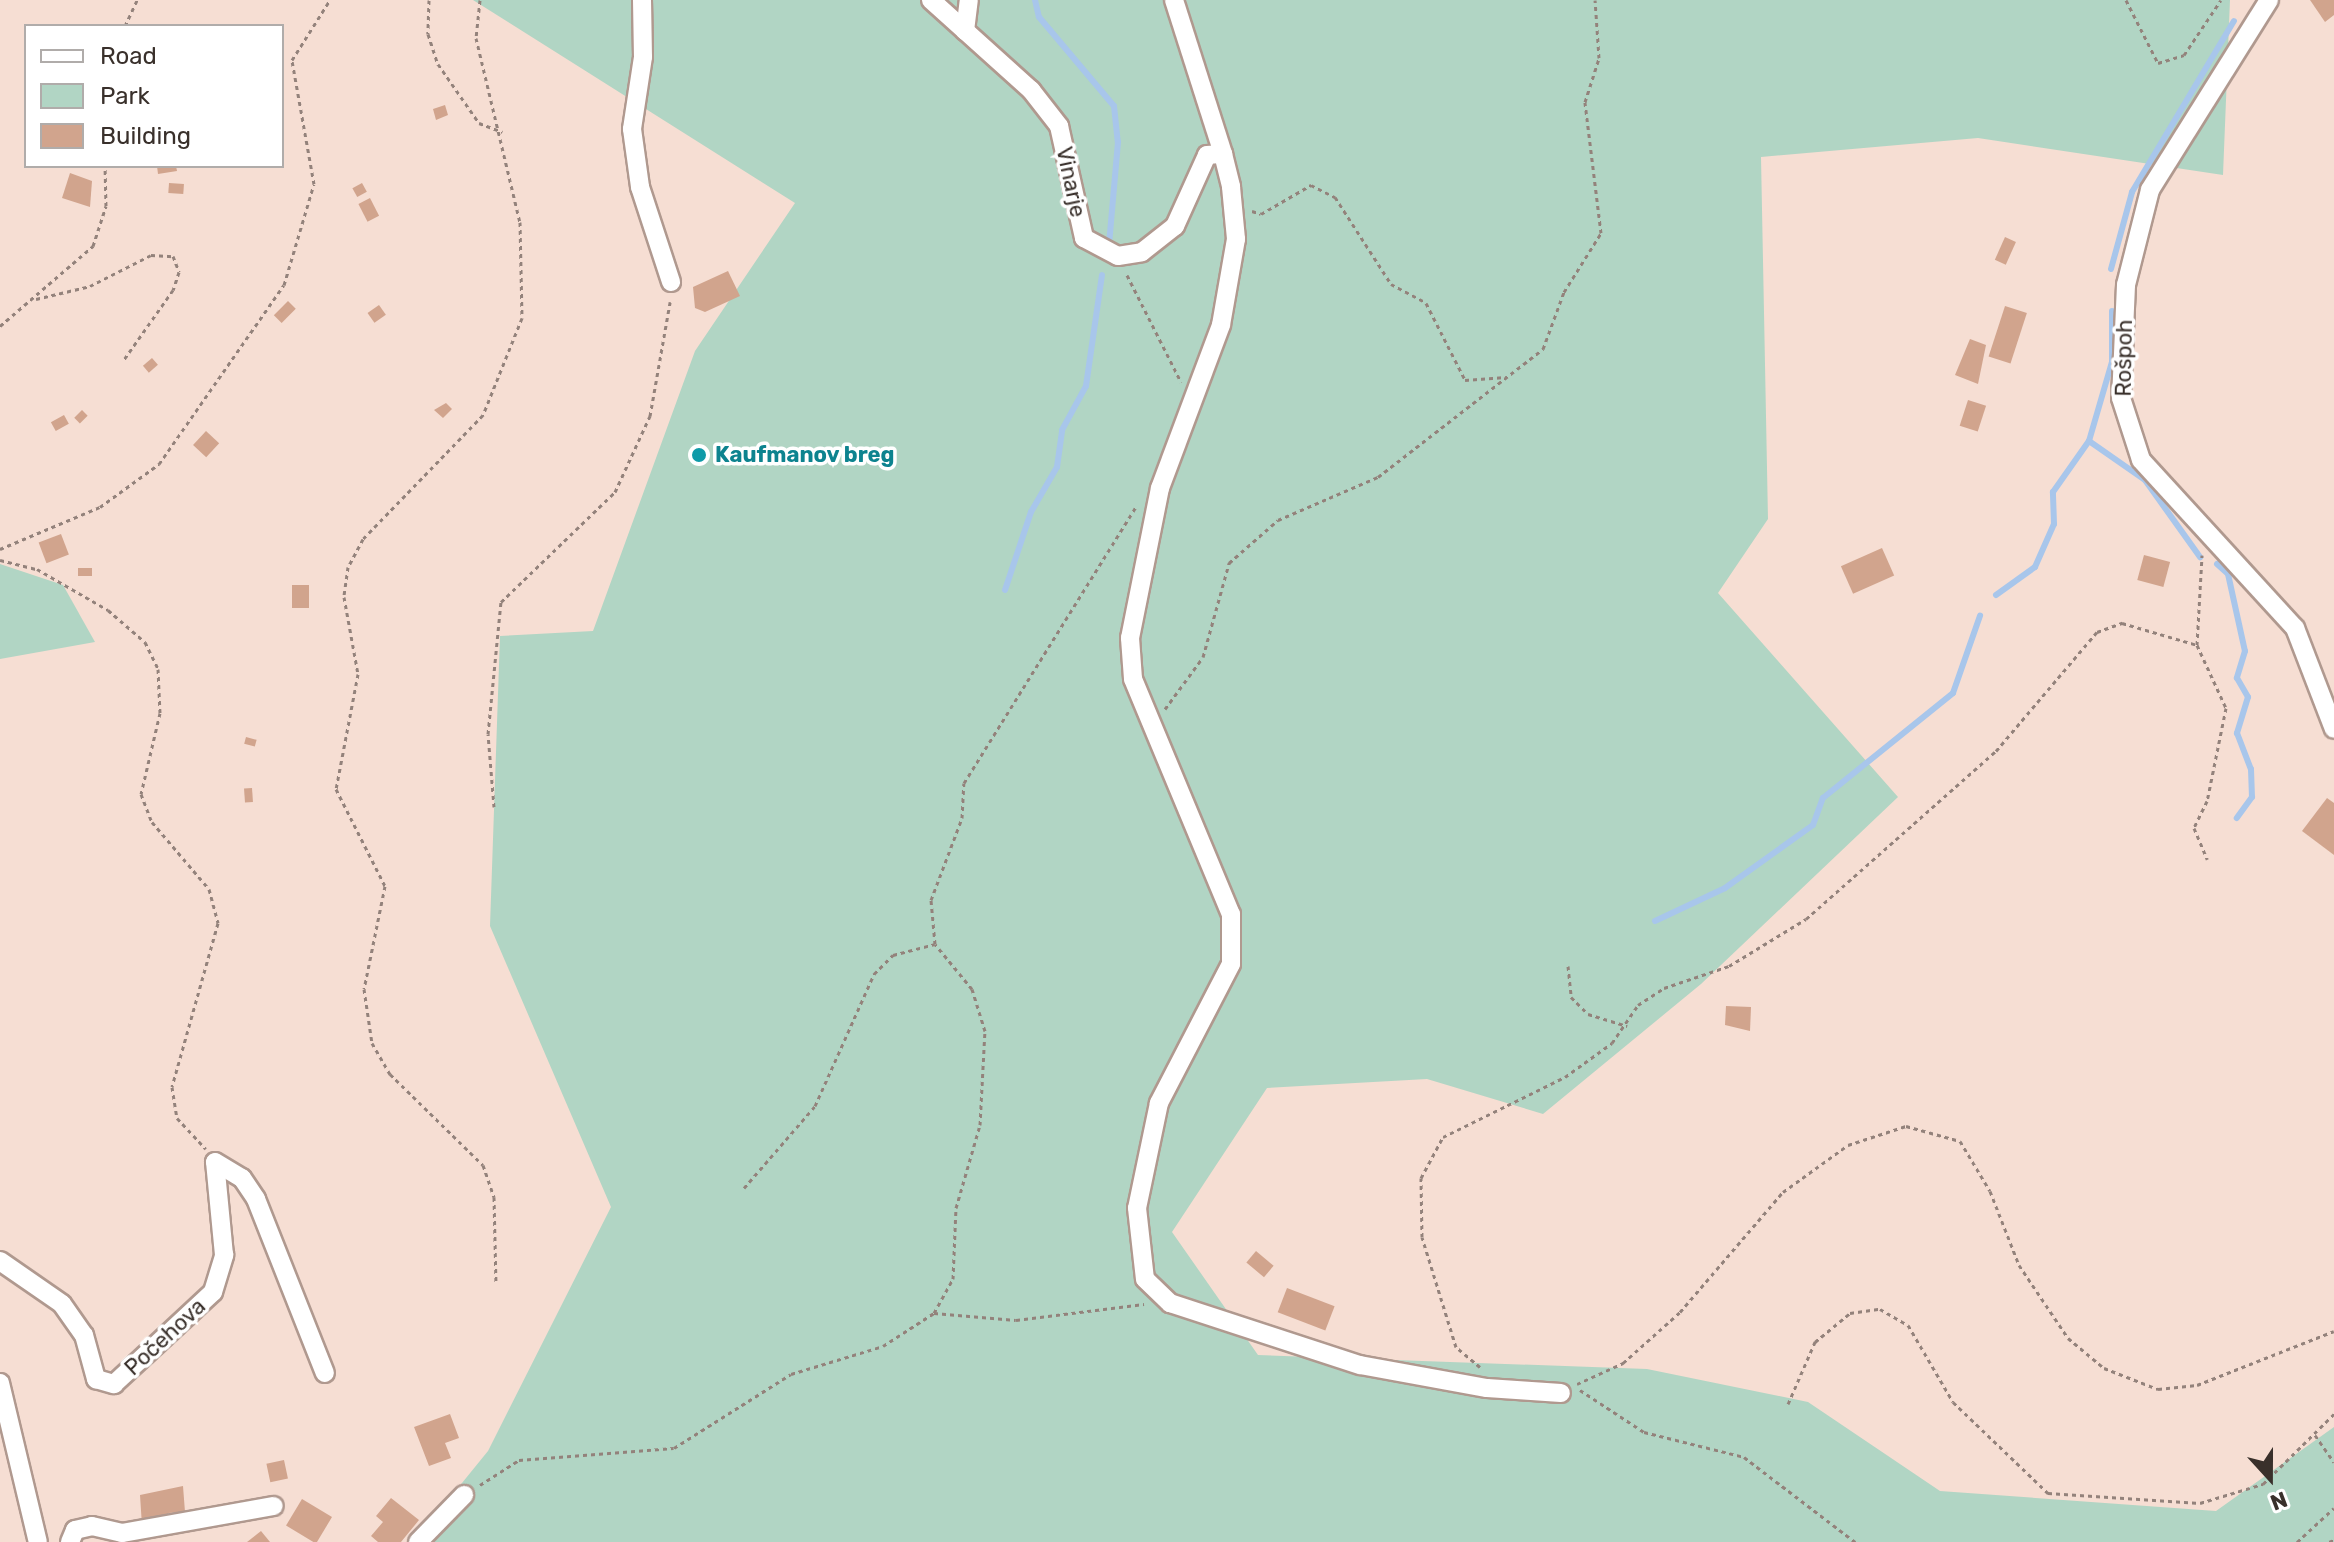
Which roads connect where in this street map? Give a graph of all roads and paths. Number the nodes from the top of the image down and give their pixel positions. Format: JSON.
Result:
{"nodes":[{"id":1,"x":137,"y":0,"type":"edge"},
{"id":2,"x":330,"y":0,"type":"edge"},
{"id":3,"x":429,"y":0,"type":"edge"},
{"id":4,"x":480,"y":0,"type":"edge"},
{"id":5,"x":642,"y":0,"type":"edge"},
{"id":6,"x":931,"y":0,"type":"edge"},
{"id":7,"x":969,"y":0,"type":"edge"},
{"id":8,"x":1174,"y":0,"type":"edge"},
{"id":9,"x":1595,"y":0,"type":"edge"},
{"id":10,"x":2126,"y":0,"type":"edge"},
{"id":11,"x":2221,"y":0,"type":"edge"},
{"id":12,"x":2269,"y":0,"type":"edge"},
{"id":13,"x":126,"y":24,"type":"edge"},
{"id":14,"x":965,"y":31,"type":"junction"},
{"id":15,"x":502,"y":132,"type":"junction"},
{"id":16,"x":1223,"y":154,"type":"junction"},
{"id":17,"x":105,"y":168,"type":"edge"},
{"id":18,"x":1231,"y":187,"type":"junction"},
{"id":19,"x":1118,"y":256,"type":"junction"},
{"id":20,"x":671,"y":282,"type":"joint"},
{"id":21,"x":36,"y":299,"type":"junction"},
{"id":22,"x":0,"y":326,"type":"edge"},
{"id":23,"x":123,"y":361,"type":"dead end"},
{"id":24,"x":1506,"y":377,"type":"junction"},
{"id":25,"x":1192,"y":404,"type":"junction"},
{"id":26,"x":1160,"y":488,"type":"junction"},
{"id":27,"x":2207,"y":541,"type":"junction"},
{"id":28,"x":0,"y":549,"type":"edge"},
{"id":29,"x":0,"y":560,"type":"edge"},
{"id":30,"x":2197,"y":645,"type":"junction"},
{"id":31,"x":1152,"y":726,"type":"junction"},
{"id":32,"x":2334,"y":729,"type":"edge"},
{"id":33,"x":494,"y":807,"type":"dead end"},
{"id":34,"x":2207,"y":859,"type":"dead end"},
{"id":35,"x":935,"y":944,"type":"junction"},
{"id":36,"x":1568,"y":966,"type":"dead end"},
{"id":37,"x":1627,"y":1026,"type":"junction"},
{"id":38,"x":215,"y":1162,"type":"junction"},
{"id":39,"x":744,"y":1188,"type":"dead end"},
{"id":40,"x":0,"y":1261,"type":"edge"},
{"id":41,"x":496,"y":1284,"type":"dead end"},
{"id":42,"x":1170,"y":1303,"type":"junction"},
{"id":43,"x":934,"y":1313,"type":"junction"},
{"id":44,"x":2334,"y":1331,"type":"edge"},
{"id":45,"x":1495,"y":1371,"type":"dead end"},
{"id":46,"x":325,"y":1373,"type":"dead end"},
{"id":47,"x":0,"y":1383,"type":"edge"},
{"id":48,"x":1567,"y":1389,"type":"junction"},
{"id":49,"x":1788,"y":1404,"type":"dead end"},
{"id":50,"x":2334,"y":1414,"type":"edge"},
{"id":51,"x":2315,"y":1435,"type":"junction"},
{"id":52,"x":2334,"y":1462,"type":"edge"},
{"id":53,"x":2263,"y":1484,"type":"junction"},
{"id":54,"x":2257,"y":1490,"type":"dead end"},
{"id":55,"x":464,"y":1495,"type":"joint"},
{"id":56,"x":274,"y":1506,"type":"dead end"},
{"id":57,"x":2334,"y":1508,"type":"edge"},
{"id":58,"x":38,"y":1542,"type":"edge"},
{"id":59,"x":70,"y":1542,"type":"edge"},
{"id":60,"x":418,"y":1542,"type":"edge"},
{"id":61,"x":1855,"y":1542,"type":"edge"},
{"id":62,"x":2297,"y":1542,"type":"edge"}],
"edges":[{"from":1,"to":13,"type":"path"},
{"from":2,"to":28,"type":"path"},
{"from":3,"to":15,"type":"path"},
{"from":4,"to":15,"type":"path"},
{"from":5,"to":20,"type":"street"},
{"from":6,"to":14,"type":"street","name":"Vinarje"},
{"from":7,"to":14,"type":"street"},
{"from":8,"to":16,"type":"street"},
{"from":9,"to":24,"type":"path"},
{"from":10,"to":11,"type":"path"},
{"from":12,"to":27,"type":"street","name":"Rošpoh"},
{"from":14,"to":19,"type":"street","name":"Vinarje"},
{"from":15,"to":41,"type":"path"},
{"from":16,"to":18,"type":"street"},
{"from":16,"to":19,"type":"street"},
{"from":17,"to":21,"type":"path"},
{"from":18,"to":24,"type":"path"},
{"from":18,"to":25,"type":"street"},
{"from":19,"to":25,"type":"path"},
{"from":20,"to":33,"type":"path"},
{"from":21,"to":22,"type":"path"},
{"from":21,"to":23,"type":"path"},
{"from":24,"to":31,"type":"path"},
{"from":25,"to":26,"type":"street"},
{"from":26,"to":31,"type":"street"},
{"from":26,"to":35,"type":"path"},
{"from":27,"to":30,"type":"path"},
{"from":27,"to":32,"type":"street","name":"Rošpoh"},
{"from":29,"to":38,"type":"path"},
{"from":30,"to":34,"type":"path"},
{"from":30,"to":37,"type":"path"},
{"from":31,"to":42,"type":"street"},
{"from":35,"to":39,"type":"path"},
{"from":35,"to":43,"type":"path"},
{"from":36,"to":37,"type":"path"},
{"from":37,"to":45,"type":"path"},
{"from":38,"to":40,"type":"street","name":"Počehova"},
{"from":38,"to":46,"type":"street"},
{"from":42,"to":43,"type":"path"},
{"from":42,"to":48,"type":"street"},
{"from":43,"to":55,"type":"path"},
{"from":44,"to":48,"type":"path"},
{"from":47,"to":58,"type":"street"},
{"from":48,"to":61,"type":"path"},
{"from":49,"to":53,"type":"path"},
{"from":50,"to":51,"type":"path"},
{"from":51,"to":52,"type":"path"},
{"from":51,"to":53,"type":"path"},
{"from":53,"to":54,"type":"path"},
{"from":55,"to":60,"type":"street"},
{"from":56,"to":59,"type":"street"},
{"from":57,"to":62,"type":"path"}]}
